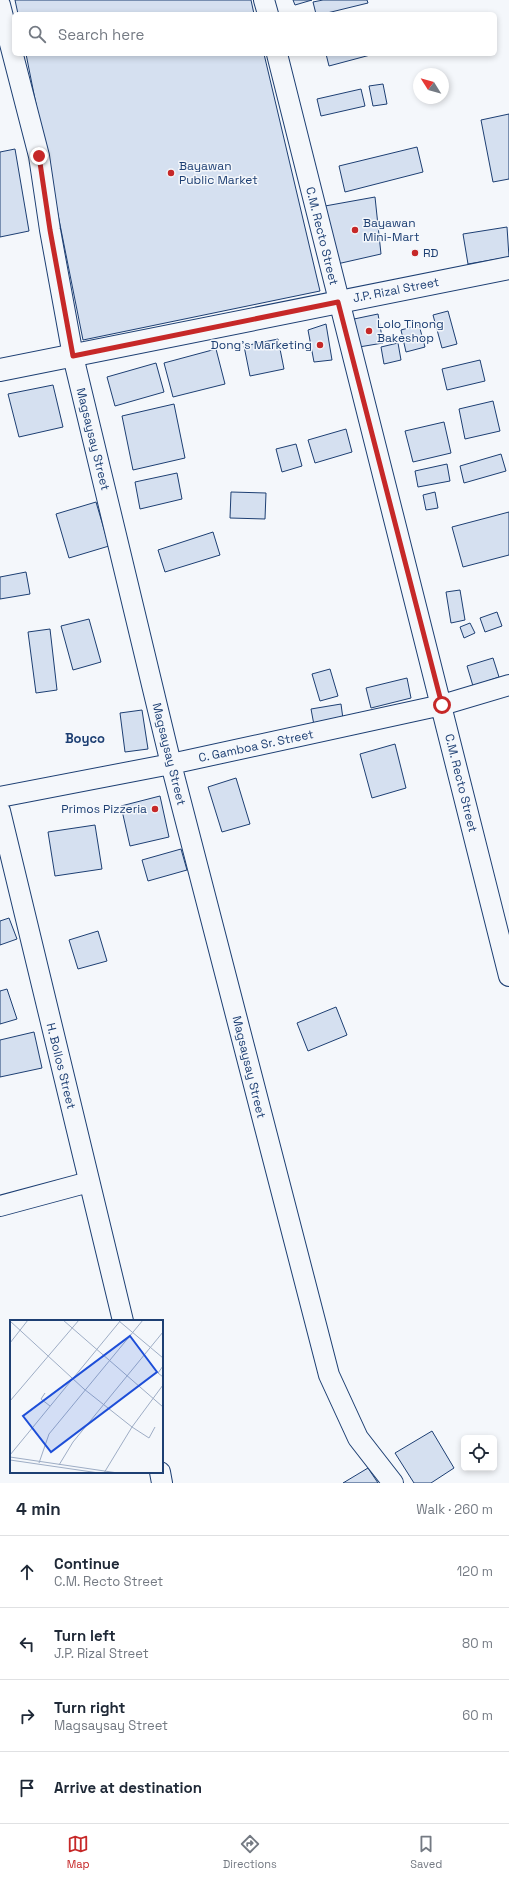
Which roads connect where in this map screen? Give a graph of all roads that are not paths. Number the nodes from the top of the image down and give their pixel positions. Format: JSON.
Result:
{"nodes":[{"id":1,"x":264,"y":0,"type":"edge"},
{"id":2,"x":0,"y":5,"type":"edge"},
{"id":3,"x":267,"y":12,"type":"edge"},
{"id":4,"x":12,"y":51,"type":"edge"},
{"id":5,"x":13,"y":56,"type":"edge"},
{"id":6,"x":277,"y":56,"type":"edge"},
{"id":7,"x":509,"y":268,"type":"edge"},
{"id":8,"x":338,"y":302,"type":"junction"},
{"id":9,"x":73,"y":356,"type":"junction"},
{"id":10,"x":0,"y":370,"type":"edge"},
{"id":11,"x":509,"y":685,"type":"edge"},
{"id":12,"x":442,"y":705,"type":"junction"},
{"id":13,"x":171,"y":764,"type":"junction"},
{"id":14,"x":0,"y":797,"type":"edge"},
{"id":15,"x":0,"y":811,"type":"edge"},
{"id":16,"x":509,"y":976,"type":"edge"},
{"id":17,"x":89,"y":1182,"type":"junction"},
{"id":18,"x":0,"y":1206,"type":"edge"},
{"id":19,"x":123,"y":1320,"type":"edge"},
{"id":20,"x":160,"y":1473,"type":"edge"},
{"id":21,"x":162,"y":1483,"type":"edge"},
{"id":22,"x":393,"y":1483,"type":"edge"}],
"edges":[{"from":1,"to":3,"type":"street"},
{"from":2,"to":4,"type":"street","name":"Magsaysay Street"},
{"from":5,"to":9,"type":"street","name":"Magsaysay Street"},
{"from":6,"to":8,"type":"street","name":"C.M. Recto Street"},
{"from":7,"to":8,"type":"street","name":"J.P. Rizal Street"},
{"from":8,"to":9,"type":"street","name":"J.P. Rizal Street"},
{"from":8,"to":12,"type":"street","name":"C.M. Recto Street"},
{"from":9,"to":10,"type":"street","name":"J.P. Rizal Street"},
{"from":9,"to":13,"type":"street","name":"Magsaysay Street"},
{"from":11,"to":12,"type":"street","name":"C. Gamboa Sr. Street"},
{"from":12,"to":13,"type":"street","name":"C. Gamboa Sr. Street"},
{"from":12,"to":16,"type":"street","name":"C.M. Recto Street"},
{"from":13,"to":14,"type":"street","name":"C. Gamboa Sr. Street"},
{"from":13,"to":22,"type":"street","name":"Magsaysay Street"},
{"from":15,"to":17,"type":"street","name":"H. Bollos Street"},
{"from":17,"to":18,"type":"street"},
{"from":17,"to":19,"type":"street","name":"H. Bollos Street"},
{"from":20,"to":21,"type":"street"}]}
